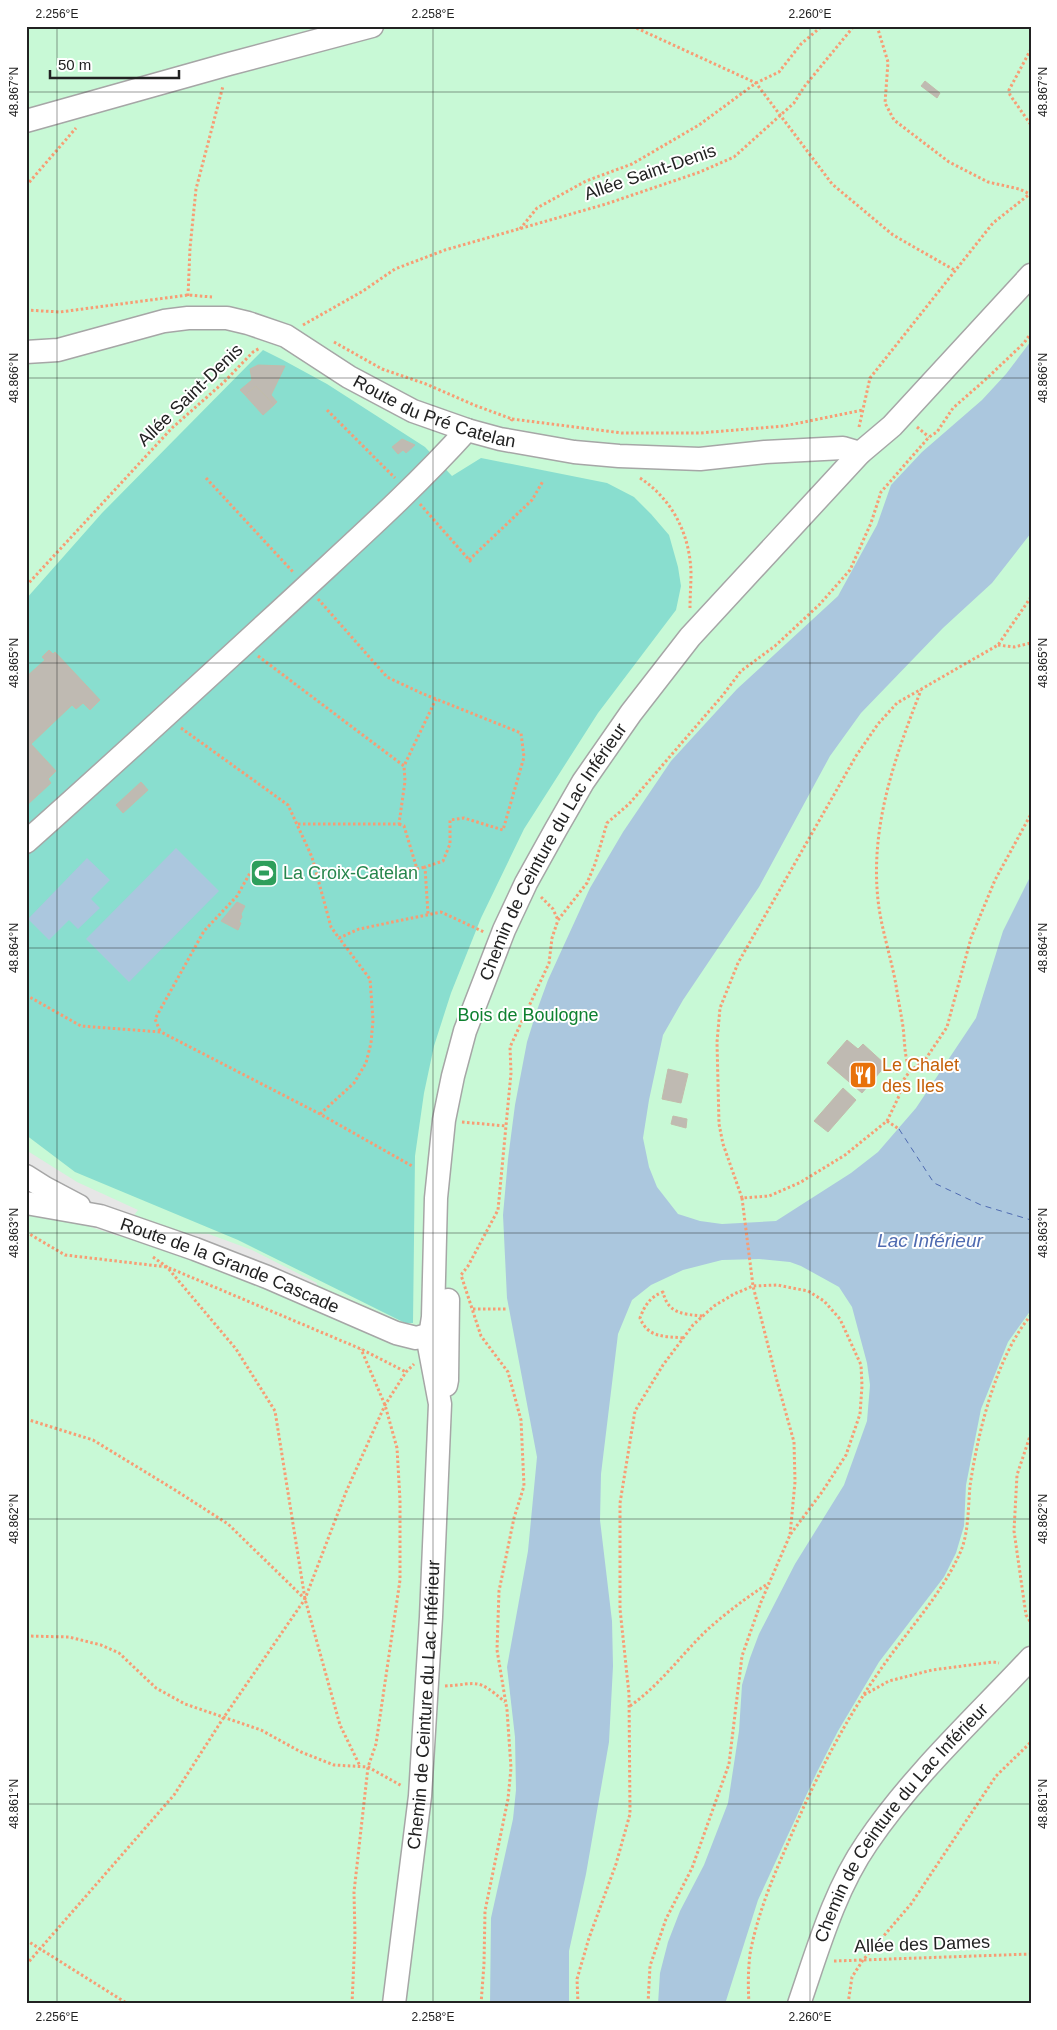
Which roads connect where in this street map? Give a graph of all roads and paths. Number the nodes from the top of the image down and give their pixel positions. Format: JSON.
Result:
{"nodes":[{"id":1,"x":372,"y":26,"type":"edge"},
{"id":2,"x":632,"y":26,"type":"edge"},
{"id":3,"x":822,"y":26,"type":"edge"},
{"id":4,"x":854,"y":26,"type":"edge"},
{"id":5,"x":877,"y":26,"type":"edge"},
{"id":6,"x":1031,"y":49,"type":"edge"},
{"id":7,"x":229,"y":64,"type":"junction"},
{"id":8,"x":756,"y":83,"type":"junction"},
{"id":9,"x":99,"y":102,"type":"junction"},
{"id":10,"x":782,"y":115,"type":"junction"},
{"id":11,"x":26,"y":121,"type":"edge"},
{"id":12,"x":1031,"y":125,"type":"edge"},
{"id":13,"x":26,"y":186,"type":"edge"},
{"id":14,"x":1030,"y":194,"type":"edge"},
{"id":15,"x":520,"y":229,"type":"junction"},
{"id":16,"x":956,"y":271,"type":"junction"},
{"id":17,"x":1031,"y":275,"type":"edge"},
{"id":18,"x":188,"y":318,"type":"junction"},
{"id":19,"x":1031,"y":333,"type":"edge"},
{"id":20,"x":286,"y":336,"type":"junction"},
{"id":21,"x":26,"y":352,"type":"edge"},
{"id":22,"x":863,"y":410,"type":"junction"},
{"id":23,"x":512,"y":419,"type":"dead end"},
{"id":24,"x":892,"y":426,"type":"junction"},
{"id":25,"x":467,"y":430,"type":"junction"},
{"id":26,"x":859,"y":443,"type":"junction"},
{"id":27,"x":206,"y":478,"type":"dead end"},
{"id":28,"x":640,"y":478,"type":"dead end"},
{"id":29,"x":543,"y":481,"type":"dead end"},
{"id":30,"x":469,"y":560,"type":"dead end"},
{"id":31,"x":26,"y":586,"type":"edge"},
{"id":32,"x":307,"y":586,"type":"junction"},
{"id":33,"x":1031,"y":597,"type":"edge"},
{"id":34,"x":690,"y":610,"type":"dead end"},
{"id":35,"x":1031,"y":643,"type":"edge"},
{"id":36,"x":243,"y":645,"type":"junction"},
{"id":37,"x":998,"y":645,"type":"junction"},
{"id":38,"x":922,"y":689,"type":"junction"},
{"id":39,"x":436,"y":699,"type":"junction"},
{"id":40,"x":169,"y":714,"type":"junction"},
{"id":41,"x":404,"y":766,"type":"junction"},
{"id":42,"x":1031,"y":814,"type":"edge"},
{"id":43,"x":298,"y":824,"type":"junction"},
{"id":44,"x":399,"y":824,"type":"junction"},
{"id":45,"x":26,"y":842,"type":"edge"},
{"id":46,"x":425,"y":867,"type":"junction"},
{"id":47,"x":250,"y":873,"type":"dead end"},
{"id":48,"x":536,"y":892,"type":"junction"},
{"id":49,"x":428,"y":914,"type":"junction"},
{"id":50,"x":558,"y":920,"type":"junction"},
{"id":51,"x":339,"y":938,"type":"junction"},
{"id":52,"x":482,"y":941,"type":"dead end"},
{"id":53,"x":26,"y":995,"type":"edge"},
{"id":54,"x":160,"y":1032,"type":"junction"},
{"id":55,"x":910,"y":1071,"type":"junction"},
{"id":56,"x":320,"y":1114,"type":"junction"},
{"id":57,"x":887,"y":1121,"type":"junction"},
{"id":58,"x":459,"y":1122,"type":"junction"},
{"id":59,"x":506,"y":1126,"type":"junction"},
{"id":60,"x":899,"y":1129,"type":"dead end"},
{"id":61,"x":412,"y":1166,"type":"dead end"},
{"id":62,"x":26,"y":1176,"type":"edge"},
{"id":63,"x":742,"y":1198,"type":"junction"},
{"id":64,"x":26,"y":1204,"type":"edge"},
{"id":65,"x":100,"y":1216,"type":"junction"},
{"id":66,"x":26,"y":1232,"type":"edge"},
{"id":67,"x":152,"y":1256,"type":"dead end"},
{"id":68,"x":166,"y":1267,"type":"junction"},
{"id":69,"x":753,"y":1286,"type":"junction"},
{"id":70,"x":473,"y":1309,"type":"junction"},
{"id":71,"x":506,"y":1309,"type":"dead end"},
{"id":72,"x":703,"y":1316,"type":"junction"},
{"id":73,"x":1031,"y":1316,"type":"edge"},
{"id":74,"x":422,"y":1336,"type":"junction"},
{"id":75,"x":684,"y":1338,"type":"junction"},
{"id":76,"x":361,"y":1349,"type":"junction"},
{"id":77,"x":406,"y":1372,"type":"junction"},
{"id":78,"x":440,"y":1404,"type":"junction"},
{"id":79,"x":385,"y":1405,"type":"junction"},
{"id":80,"x":26,"y":1419,"type":"edge"},
{"id":81,"x":1031,"y":1433,"type":"edge"},
{"id":82,"x":790,"y":1535,"type":"junction"},
{"id":83,"x":770,"y":1582,"type":"junction"},
{"id":84,"x":305,"y":1599,"type":"junction"},
{"id":85,"x":1031,"y":1624,"type":"edge"},
{"id":86,"x":26,"y":1636,"type":"edge"},
{"id":87,"x":1031,"y":1658,"type":"edge"},
{"id":88,"x":999,"y":1663,"type":"dead end"},
{"id":89,"x":427,"y":1687,"type":"junction"},
{"id":90,"x":864,"y":1695,"type":"junction"},
{"id":91,"x":505,"y":1702,"type":"junction"},
{"id":92,"x":629,"y":1706,"type":"junction"},
{"id":93,"x":224,"y":1717,"type":"junction"},
{"id":94,"x":1031,"y":1742,"type":"edge"},
{"id":95,"x":360,"y":1766,"type":"junction"},
{"id":96,"x":368,"y":1767,"type":"junction"},
{"id":97,"x":420,"y":1796,"type":"junction"},
{"id":98,"x":26,"y":1940,"type":"edge"},
{"id":99,"x":40,"y":1948,"type":"junction"},
{"id":100,"x":1031,"y":1954,"type":"edge"},
{"id":101,"x":26,"y":1959,"type":"edge"},
{"id":102,"x":31,"y":1960,"type":"junction"},
{"id":103,"x":863,"y":1960,"type":"junction"},
{"id":104,"x":814,"y":1962,"type":"junction"},
{"id":105,"x":26,"y":1966,"type":"edge"},
{"id":106,"x":128,"y":2004,"type":"edge"},
{"id":107,"x":352,"y":2004,"type":"edge"},
{"id":108,"x":394,"y":2004,"type":"edge"},
{"id":109,"x":481,"y":2004,"type":"edge"},
{"id":110,"x":578,"y":2004,"type":"edge"},
{"id":111,"x":648,"y":2004,"type":"edge"},
{"id":112,"x":749,"y":2004,"type":"edge"},
{"id":113,"x":799,"y":2004,"type":"edge"},
{"id":114,"x":848,"y":2004,"type":"edge"}],
"edges":[{"from":1,"to":7,"type":"street"},
{"from":2,"to":8,"type":"path"},
{"from":3,"to":8,"type":"path","name":"Allée Saint-Denis"},
{"from":4,"to":10,"type":"path","name":"Allée Saint-Denis"},
{"from":5,"to":14,"type":"path"},
{"from":6,"to":12,"type":"path"},
{"from":7,"to":9,"type":"street"},
{"from":7,"to":18,"type":"path"},
{"from":8,"to":10,"type":"path"},
{"from":8,"to":15,"type":"path","name":"Allée Saint-Denis"},
{"from":9,"to":11,"type":"street"},
{"from":9,"to":13,"type":"path"},
{"from":10,"to":15,"type":"path","name":"Allée Saint-Denis"},
{"from":10,"to":16,"type":"path"},
{"from":14,"to":16,"type":"path"},
{"from":15,"to":20,"type":"path","name":"Allée Saint-Denis"},
{"from":16,"to":22,"type":"path"},
{"from":17,"to":24,"type":"street","name":"Chemin de Ceinture du Lac Inférieur"},
{"from":18,"to":20,"type":"street","name":"Route du Pré Catelan"},
{"from":18,"to":21,"type":"street","name":"Route du Pré Catelan"},
{"from":19,"to":50,"type":"path"},
{"from":20,"to":25,"type":"street","name":"Route du Pré Catelan"},
{"from":20,"to":31,"type":"path","name":"Allée Saint-Denis"},
{"from":22,"to":23,"type":"path"},
{"from":22,"to":26,"type":"path"},
{"from":24,"to":26,"type":"street","name":"Chemin de Ceinture du Lac Inférieur"},
{"from":24,"to":48,"type":"street","name":"Chemin de Ceinture du Lac Inférieur"},
{"from":25,"to":26,"type":"street","name":"Route du Pré Catelan"},
{"from":25,"to":32,"type":"street"},
{"from":26,"to":74,"type":"street","name":"Chemin de Ceinture du Lac Inférieur"},
{"from":27,"to":32,"type":"path"},
{"from":28,"to":34,"type":"path"},
{"from":29,"to":30,"type":"path"},
{"from":32,"to":36,"type":"street"},
{"from":32,"to":39,"type":"path"},
{"from":33,"to":37,"type":"path"},
{"from":35,"to":37,"type":"path"},
{"from":36,"to":40,"type":"street"},
{"from":36,"to":41,"type":"path"},
{"from":37,"to":38,"type":"path"},
{"from":38,"to":55,"type":"path"},
{"from":38,"to":63,"type":"path"},
{"from":39,"to":41,"type":"path"},
{"from":39,"to":46,"type":"path"},
{"from":40,"to":43,"type":"path"},
{"from":40,"to":45,"type":"street"},
{"from":41,"to":44,"type":"path"},
{"from":42,"to":55,"type":"path"},
{"from":43,"to":44,"type":"path"},
{"from":43,"to":51,"type":"path"},
{"from":44,"to":46,"type":"path"},
{"from":46,"to":49,"type":"path"},
{"from":47,"to":54,"type":"path"},
{"from":48,"to":50,"type":"path"},
{"from":48,"to":58,"type":"street","name":"Chemin de Ceinture du Lac Inférieur"},
{"from":49,"to":51,"type":"path"},
{"from":49,"to":52,"type":"path"},
{"from":50,"to":59,"type":"path"},
{"from":51,"to":56,"type":"path"},
{"from":53,"to":54,"type":"path"},
{"from":54,"to":56,"type":"path"},
{"from":55,"to":57,"type":"path"},
{"from":56,"to":61,"type":"path"},
{"from":57,"to":60,"type":"path"},
{"from":57,"to":63,"type":"path"},
{"from":58,"to":59,"type":"path"},
{"from":58,"to":78,"type":"street","name":"Chemin de Ceinture du Lac Inférieur"},
{"from":59,"to":70,"type":"path"},
{"from":62,"to":65,"type":"street"},
{"from":63,"to":69,"type":"path"},
{"from":64,"to":65,"type":"street","name":"Route de la Grande Cascade"},
{"from":65,"to":74,"type":"street","name":"Route de la Grande Cascade"},
{"from":66,"to":68,"type":"path"},
{"from":67,"to":68,"type":"path"},
{"from":68,"to":76,"type":"path"},
{"from":68,"to":84,"type":"path"},
{"from":69,"to":72,"type":"path"},
{"from":69,"to":82,"type":"path"},
{"from":69,"to":82,"type":"path"},
{"from":70,"to":71,"type":"path"},
{"from":70,"to":91,"type":"path"},
{"from":72,"to":75,"type":"path"},
{"from":72,"to":75,"type":"path"},
{"from":73,"to":90,"type":"path"},
{"from":74,"to":77,"type":"path"},
{"from":74,"to":78,"type":"street","name":"Chemin de Ceinture du Lac Inférieur"},
{"from":75,"to":92,"type":"path"},
{"from":76,"to":77,"type":"path"},
{"from":76,"to":79,"type":"path"},
{"from":77,"to":79,"type":"path"},
{"from":78,"to":89,"type":"street","name":"Chemin de Ceinture du Lac Inférieur"},
{"from":79,"to":84,"type":"path"},
{"from":79,"to":96,"type":"path"},
{"from":80,"to":84,"type":"path"},
{"from":81,"to":85,"type":"path"},
{"from":82,"to":83,"type":"path"},
{"from":83,"to":92,"type":"path"},
{"from":83,"to":111,"type":"path"},
{"from":84,"to":93,"type":"path"},
{"from":84,"to":95,"type":"path"},
{"from":86,"to":93,"type":"path"},
{"from":87,"to":104,"type":"street","name":"Chemin de Ceinture du Lac Inférieur"},
{"from":88,"to":90,"type":"path"},
{"from":89,"to":91,"type":"path"},
{"from":89,"to":97,"type":"street","name":"Chemin de Ceinture du Lac Inférieur"},
{"from":90,"to":112,"type":"path"},
{"from":91,"to":109,"type":"path"},
{"from":92,"to":110,"type":"path"},
{"from":93,"to":95,"type":"path"},
{"from":93,"to":99,"type":"path"},
{"from":94,"to":103,"type":"path"},
{"from":95,"to":96,"type":"path"},
{"from":96,"to":97,"type":"path"},
{"from":96,"to":107,"type":"path"},
{"from":97,"to":108,"type":"street","name":"Chemin de Ceinture du Lac Inférieur"},
{"from":98,"to":99,"type":"path"},
{"from":99,"to":102,"type":"path"},
{"from":99,"to":106,"type":"path"},
{"from":100,"to":103,"type":"path","name":"Allée des Dames"},
{"from":101,"to":102,"type":"path"},
{"from":102,"to":105,"type":"path"},
{"from":103,"to":104,"type":"path","name":"Allée des Dames"},
{"from":103,"to":114,"type":"path"},
{"from":104,"to":113,"type":"street","name":"Chemin de Ceinture du Lac Inférieur"}]}
